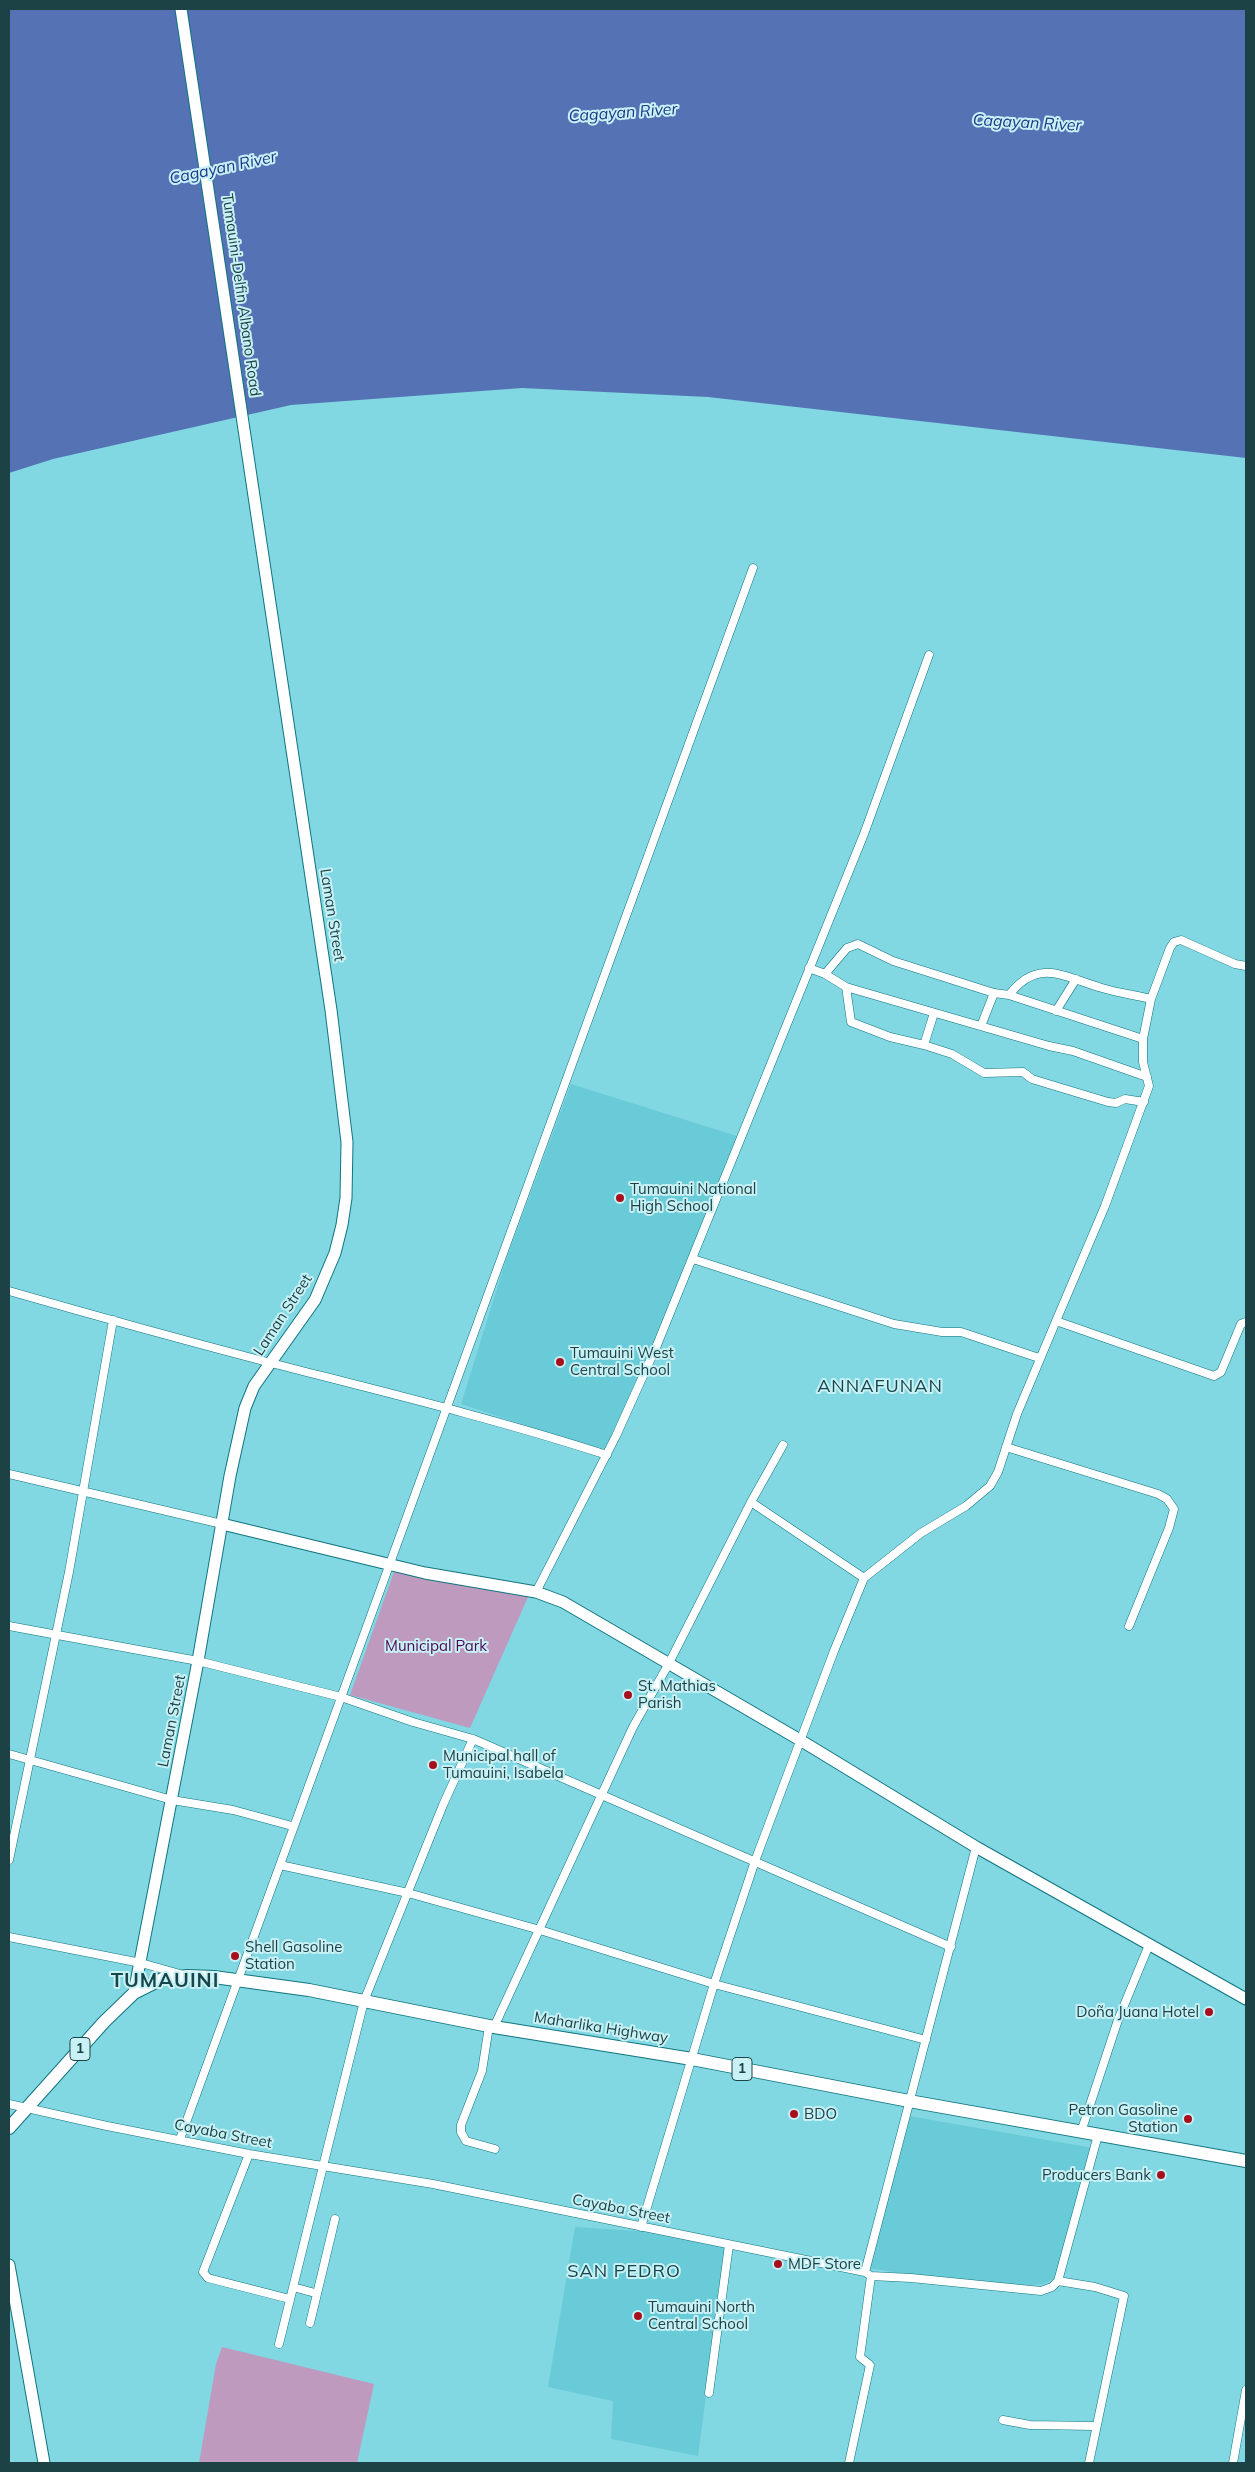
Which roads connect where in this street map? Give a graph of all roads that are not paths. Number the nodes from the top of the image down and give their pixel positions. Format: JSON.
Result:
{"nodes":[{"id":1,"x":182,"y":9,"type":"edge"},
{"id":2,"x":256,"y":497,"type":"joint"},
{"id":3,"x":753,"y":568,"type":"dead end"},
{"id":4,"x":929,"y":655,"type":"dead end"},
{"id":5,"x":1246,"y":966,"type":"edge"},
{"id":6,"x":809,"y":968,"type":"junction"},
{"id":7,"x":825,"y":974,"type":"junction"},
{"id":8,"x":1076,"y":979,"type":"junction"},
{"id":9,"x":846,"y":987,"type":"junction"},
{"id":10,"x":994,"y":993,"type":"junction"},
{"id":11,"x":1009,"y":995,"type":"junction"},
{"id":12,"x":1151,"y":999,"type":"junction"},
{"id":13,"x":1056,"y":1011,"type":"junction"},
{"id":14,"x":934,"y":1013,"type":"junction"},
{"id":15,"x":981,"y":1026,"type":"junction"},
{"id":16,"x":1143,"y":1039,"type":"junction"},
{"id":17,"x":924,"y":1045,"type":"junction"},
{"id":18,"x":1147,"y":1077,"type":"junction"},
{"id":19,"x":1144,"y":1102,"type":"junction"},
{"id":20,"x":693,"y":1259,"type":"junction"},
{"id":21,"x":9,"y":1292,"type":"edge"},
{"id":22,"x":113,"y":1320,"type":"junction"},
{"id":23,"x":1056,"y":1320,"type":"junction"},
{"id":24,"x":1246,"y":1322,"type":"edge"},
{"id":25,"x":1039,"y":1358,"type":"junction"},
{"id":26,"x":270,"y":1363,"type":"junction"},
{"id":27,"x":446,"y":1407,"type":"junction"},
{"id":28,"x":783,"y":1445,"type":"dead end"},
{"id":29,"x":1006,"y":1447,"type":"junction"},
{"id":30,"x":606,"y":1455,"type":"junction"},
{"id":31,"x":9,"y":1474,"type":"edge"},
{"id":32,"x":84,"y":1493,"type":"junction"},
{"id":33,"x":751,"y":1502,"type":"junction"},
{"id":34,"x":222,"y":1524,"type":"junction"},
{"id":35,"x":387,"y":1564,"type":"junction"},
{"id":36,"x":864,"y":1578,"type":"junction"},
{"id":37,"x":536,"y":1592,"type":"junction"},
{"id":38,"x":9,"y":1626,"type":"edge"},
{"id":39,"x":1130,"y":1626,"type":"dead end"},
{"id":40,"x":55,"y":1635,"type":"junction"},
{"id":41,"x":198,"y":1661,"type":"junction"},
{"id":42,"x":668,"y":1665,"type":"junction"},
{"id":43,"x":341,"y":1697,"type":"junction"},
{"id":44,"x":473,"y":1739,"type":"junction"},
{"id":45,"x":800,"y":1740,"type":"junction"},
{"id":46,"x":9,"y":1754,"type":"edge"},
{"id":47,"x":30,"y":1758,"type":"junction"},
{"id":48,"x":602,"y":1796,"type":"junction"},
{"id":49,"x":172,"y":1800,"type":"junction"},
{"id":50,"x":292,"y":1826,"type":"junction"},
{"id":51,"x":976,"y":1847,"type":"junction"},
{"id":52,"x":9,"y":1860,"type":"edge"},
{"id":53,"x":755,"y":1862,"type":"junction"},
{"id":54,"x":280,"y":1865,"type":"junction"},
{"id":55,"x":408,"y":1893,"type":"junction"},
{"id":56,"x":540,"y":1930,"type":"junction"},
{"id":57,"x":9,"y":1937,"type":"edge"},
{"id":58,"x":1149,"y":1945,"type":"junction"},
{"id":59,"x":951,"y":1947,"type":"junction"},
{"id":60,"x":141,"y":1963,"type":"junction"},
{"id":61,"x":187,"y":1976,"type":"junction"},
{"id":62,"x":238,"y":1979,"type":"junction"},
{"id":63,"x":714,"y":1984,"type":"junction"},
{"id":64,"x":134,"y":1994,"type":"junction"},
{"id":65,"x":1246,"y":1999,"type":"edge"},
{"id":66,"x":364,"y":2001,"type":"junction"},
{"id":67,"x":492,"y":2027,"type":"junction"},
{"id":68,"x":926,"y":2040,"type":"junction"},
{"id":69,"x":692,"y":2059,"type":"junction"},
{"id":70,"x":909,"y":2102,"type":"junction"},
{"id":71,"x":9,"y":2104,"type":"edge"},
{"id":72,"x":28,"y":2107,"type":"junction"},
{"id":73,"x":9,"y":2128,"type":"edge"},
{"id":74,"x":1081,"y":2132,"type":"junction"},
{"id":75,"x":1098,"y":2135,"type":"junction"},
{"id":76,"x":180,"y":2139,"type":"junction"},
{"id":77,"x":495,"y":2149,"type":"dead end"},
{"id":78,"x":249,"y":2154,"type":"junction"},
{"id":79,"x":1246,"y":2161,"type":"edge"},
{"id":80,"x":322,"y":2166,"type":"junction"},
{"id":81,"x":335,"y":2219,"type":"dead end"},
{"id":82,"x":641,"y":2228,"type":"junction"},
{"id":83,"x":729,"y":2245,"type":"junction"},
{"id":84,"x":9,"y":2265,"type":"edge"},
{"id":85,"x":868,"y":2274,"type":"junction"},
{"id":86,"x":1058,"y":2281,"type":"junction"},
{"id":87,"x":294,"y":2287,"type":"junction"},
{"id":88,"x":315,"y":2293,"type":"junction"},
{"id":89,"x":290,"y":2299,"type":"junction"},
{"id":90,"x":310,"y":2323,"type":"dead end"},
{"id":91,"x":279,"y":2344,"type":"dead end"},
{"id":92,"x":1246,"y":2390,"type":"edge"},
{"id":93,"x":708,"y":2393,"type":"dead end"},
{"id":94,"x":1003,"y":2420,"type":"dead end"},
{"id":95,"x":1095,"y":2426,"type":"junction"},
{"id":96,"x":44,"y":2463,"type":"edge"},
{"id":97,"x":849,"y":2463,"type":"edge"},
{"id":98,"x":1089,"y":2463,"type":"edge"},
{"id":99,"x":1233,"y":2463,"type":"edge"}],
"edges":[{"from":1,"to":2,"type":"main road","name":"Tumauini-Delfin Albano Road"},
{"from":2,"to":26,"type":"main road","name":"Laman Street"},
{"from":3,"to":27,"type":"street"},
{"from":4,"to":6,"type":"street"},
{"from":5,"to":12,"type":"street"},
{"from":6,"to":7,"type":"street"},
{"from":6,"to":20,"type":"street"},
{"from":7,"to":9,"type":"street"},
{"from":7,"to":10,"type":"street"},
{"from":8,"to":11,"type":"street"},
{"from":8,"to":12,"type":"street"},
{"from":8,"to":13,"type":"street"},
{"from":9,"to":14,"type":"street"},
{"from":9,"to":17,"type":"street"},
{"from":10,"to":11,"type":"street"},
{"from":10,"to":15,"type":"street"},
{"from":11,"to":13,"type":"street"},
{"from":12,"to":16,"type":"street"},
{"from":13,"to":16,"type":"street"},
{"from":14,"to":15,"type":"street"},
{"from":14,"to":17,"type":"street"},
{"from":15,"to":18,"type":"street"},
{"from":16,"to":18,"type":"street"},
{"from":17,"to":19,"type":"street"},
{"from":18,"to":19,"type":"street"},
{"from":19,"to":23,"type":"street"},
{"from":20,"to":25,"type":"street"},
{"from":20,"to":30,"type":"street"},
{"from":21,"to":22,"type":"street"},
{"from":22,"to":26,"type":"street"},
{"from":22,"to":32,"type":"street"},
{"from":23,"to":24,"type":"street"},
{"from":23,"to":25,"type":"street"},
{"from":25,"to":29,"type":"street"},
{"from":26,"to":27,"type":"street"},
{"from":26,"to":34,"type":"main road","name":"Laman Street"},
{"from":27,"to":30,"type":"street"},
{"from":27,"to":35,"type":"street"},
{"from":28,"to":33,"type":"street"},
{"from":29,"to":36,"type":"street"},
{"from":29,"to":39,"type":"street"},
{"from":30,"to":37,"type":"street"},
{"from":31,"to":32,"type":"street"},
{"from":32,"to":34,"type":"street"},
{"from":32,"to":40,"type":"street"},
{"from":33,"to":36,"type":"street"},
{"from":33,"to":42,"type":"street"},
{"from":34,"to":35,"type":"main road"},
{"from":34,"to":41,"type":"main road","name":"Laman Street"},
{"from":35,"to":37,"type":"main road"},
{"from":35,"to":43,"type":"street"},
{"from":36,"to":45,"type":"street"},
{"from":37,"to":42,"type":"main road"},
{"from":38,"to":40,"type":"street"},
{"from":40,"to":41,"type":"street"},
{"from":40,"to":47,"type":"street"},
{"from":41,"to":43,"type":"street"},
{"from":41,"to":49,"type":"main road","name":"Laman Street"},
{"from":42,"to":45,"type":"main road"},
{"from":42,"to":48,"type":"street"},
{"from":43,"to":44,"type":"street"},
{"from":43,"to":50,"type":"street"},
{"from":44,"to":48,"type":"street"},
{"from":44,"to":55,"type":"street"},
{"from":45,"to":51,"type":"main road"},
{"from":45,"to":53,"type":"street"},
{"from":46,"to":47,"type":"street"},
{"from":47,"to":49,"type":"street"},
{"from":47,"to":52,"type":"street"},
{"from":48,"to":53,"type":"street"},
{"from":48,"to":56,"type":"street"},
{"from":49,"to":50,"type":"street"},
{"from":49,"to":60,"type":"main road","name":"Laman Street"},
{"from":50,"to":54,"type":"street"},
{"from":51,"to":58,"type":"main road"},
{"from":51,"to":59,"type":"street"},
{"from":53,"to":59,"type":"street"},
{"from":53,"to":63,"type":"street"},
{"from":54,"to":55,"type":"street"},
{"from":54,"to":62,"type":"street"},
{"from":55,"to":56,"type":"street"},
{"from":55,"to":66,"type":"street"},
{"from":56,"to":63,"type":"street"},
{"from":56,"to":67,"type":"street"},
{"from":57,"to":60,"type":"street"},
{"from":58,"to":65,"type":"main road"},
{"from":58,"to":74,"type":"street"},
{"from":59,"to":68,"type":"street"},
{"from":60,"to":61,"type":"street"},
{"from":60,"to":64,"type":"main road","name":"Laman Street"},
{"from":61,"to":62,"type":"main road","name":"Maharlika Highway","number":"1"},
{"from":61,"to":64,"type":"main road","name":"Maharlika Highway","number":"1"},
{"from":62,"to":66,"type":"main road","name":"Maharlika Highway","number":"1"},
{"from":62,"to":76,"type":"street"},
{"from":63,"to":68,"type":"street"},
{"from":63,"to":69,"type":"street"},
{"from":64,"to":72,"type":"main road","name":"Maharlika Highway","number":"1"},
{"from":66,"to":67,"type":"main road","name":"Maharlika Highway","number":"1"},
{"from":66,"to":80,"type":"street"},
{"from":67,"to":69,"type":"main road","name":"Maharlika Highway","number":"1"},
{"from":67,"to":77,"type":"street"},
{"from":68,"to":70,"type":"street"},
{"from":69,"to":70,"type":"main road","name":"Maharlika Highway","number":"1"},
{"from":69,"to":82,"type":"street"},
{"from":70,"to":74,"type":"main road","name":"Maharlika Highway","number":"1"},
{"from":70,"to":85,"type":"street"},
{"from":71,"to":72,"type":"street","name":"Cayaba Street"},
{"from":72,"to":73,"type":"main road","name":"Maharlika Highway","number":"1"},
{"from":72,"to":76,"type":"street","name":"Cayaba Street"},
{"from":74,"to":75,"type":"main road","name":"Maharlika Highway","number":"1"},
{"from":75,"to":79,"type":"main road","name":"Maharlika Highway","number":"1"},
{"from":75,"to":86,"type":"street"},
{"from":76,"to":78,"type":"street","name":"Cayaba Street"},
{"from":78,"to":80,"type":"street","name":"Cayaba Street"},
{"from":78,"to":89,"type":"street"},
{"from":80,"to":82,"type":"street","name":"Cayaba Street"},
{"from":80,"to":87,"type":"street"},
{"from":81,"to":88,"type":"street"},
{"from":82,"to":83,"type":"street","name":"Cayaba Street"},
{"from":83,"to":85,"type":"street","name":"Cayaba Street"},
{"from":83,"to":93,"type":"street"},
{"from":84,"to":96,"type":"main road"},
{"from":85,"to":86,"type":"street","name":"Cayaba Street"},
{"from":85,"to":97,"type":"street"},
{"from":86,"to":95,"type":"street"},
{"from":87,"to":88,"type":"street"},
{"from":87,"to":89,"type":"street"},
{"from":88,"to":90,"type":"street"},
{"from":89,"to":91,"type":"street"},
{"from":92,"to":99,"type":"street"},
{"from":94,"to":95,"type":"street"},
{"from":95,"to":98,"type":"street"}]}
